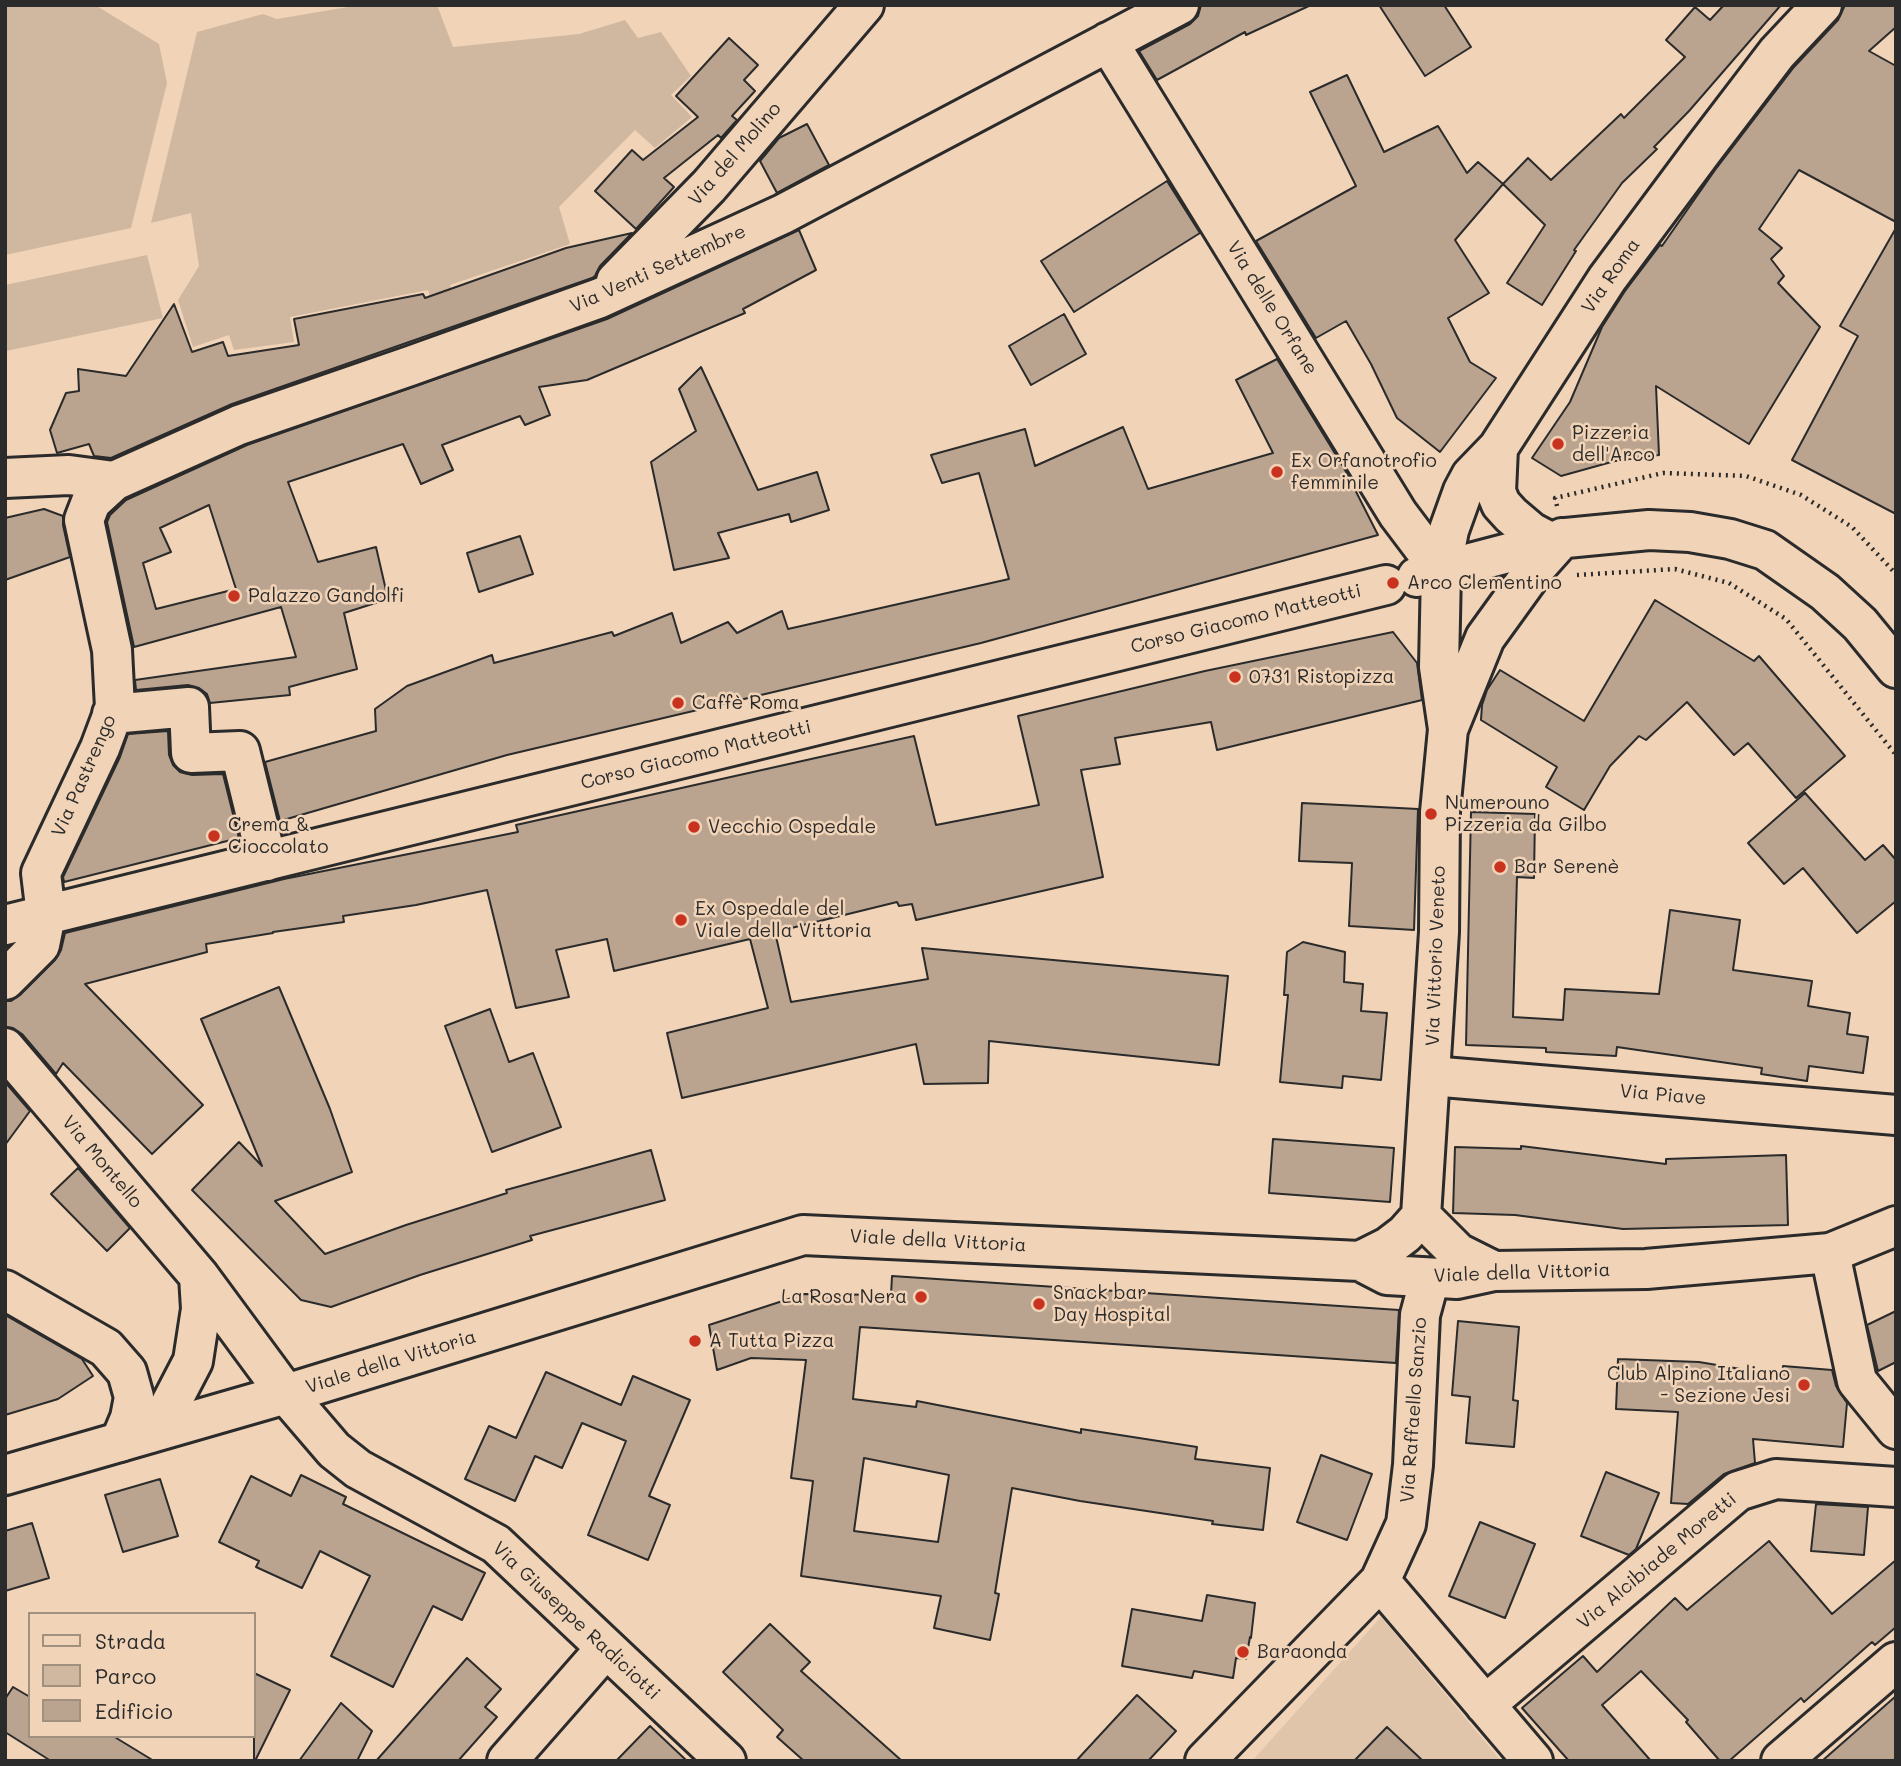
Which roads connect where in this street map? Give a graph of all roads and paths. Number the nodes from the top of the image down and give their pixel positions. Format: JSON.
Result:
{"nodes":[{"id":1,"x":864,"y":5,"type":"edge"},
{"id":2,"x":1179,"y":5,"type":"edge"},
{"id":3,"x":1822,"y":5,"type":"edge"},
{"id":4,"x":1108,"y":42,"type":"junction"},
{"id":5,"x":600,"y":298,"type":"junction"},
{"id":6,"x":1498,"y":448,"type":"junction"},
{"id":7,"x":5,"y":478,"type":"edge"},
{"id":8,"x":114,"y":481,"type":"junction"},
{"id":9,"x":5,"y":505,"type":"edge"},
{"id":10,"x":84,"y":520,"type":"junction"},
{"id":11,"x":1556,"y":540,"type":"junction"},
{"id":12,"x":1441,"y":570,"type":"junction"},
{"id":13,"x":1896,"y":668,"type":"edge"},
{"id":14,"x":112,"y":714,"type":"junction"},
{"id":15,"x":1448,"y":729,"type":"junction"},
{"id":16,"x":267,"y":861,"type":"junction"},
{"id":17,"x":46,"y":915,"type":"junction"},
{"id":18,"x":5,"y":925,"type":"edge"},
{"id":19,"x":5,"y":980,"type":"edge"},
{"id":20,"x":5,"y":1048,"type":"edge"},
{"id":21,"x":1431,"y":1076,"type":"junction"},
{"id":22,"x":1896,"y":1115,"type":"edge"},
{"id":23,"x":1421,"y":1216,"type":"junction"},
{"id":24,"x":1896,"y":1226,"type":"edge"},
{"id":25,"x":1830,"y":1253,"type":"junction"},
{"id":26,"x":1360,"y":1261,"type":"junction"},
{"id":27,"x":1494,"y":1271,"type":"junction"},
{"id":28,"x":199,"y":1276,"type":"junction"},
{"id":29,"x":1430,"y":1278,"type":"junction"},
{"id":30,"x":5,"y":1290,"type":"edge"},
{"id":31,"x":286,"y":1394,"type":"junction"},
{"id":32,"x":1896,"y":1429,"type":"edge"},
{"id":33,"x":135,"y":1437,"type":"junction"},
{"id":34,"x":5,"y":1475,"type":"edge"},
{"id":35,"x":1896,"y":1487,"type":"edge"},
{"id":36,"x":1380,"y":1581,"type":"junction"},
{"id":37,"x":606,"y":1648,"type":"junction"},
{"id":38,"x":1896,"y":1662,"type":"edge"},
{"id":39,"x":1485,"y":1705,"type":"junction"},
{"id":40,"x":507,"y":1761,"type":"edge"},
{"id":41,"x":726,"y":1761,"type":"edge"},
{"id":42,"x":1205,"y":1761,"type":"edge"},
{"id":43,"x":1533,"y":1761,"type":"edge"},
{"id":44,"x":1781,"y":1761,"type":"edge"}],
"edges":[{"from":1,"to":5,"type":"street","name":"Via del Molino"},
{"from":2,"to":4,"type":"street","name":"Via Venti Settembre"},
{"from":3,"to":6,"type":"street","name":"Via Roma"},
{"from":4,"to":5,"type":"street","name":"Via Venti Settembre"},
{"from":4,"to":12,"type":"street","name":"Via delle Orfane"},
{"from":5,"to":8,"type":"street","name":"Via Venti Settembre"},
{"from":6,"to":11,"type":"street"},
{"from":6,"to":12,"type":"street","name":"Via Roma"},
{"from":7,"to":8,"type":"street"},
{"from":8,"to":10,"type":"street"},
{"from":9,"to":10,"type":"street"},
{"from":10,"to":14,"type":"street","name":"Via Pastrengo"},
{"from":11,"to":12,"type":"street","name":"Corso Giacomo Matteotti"},
{"from":11,"to":13,"type":"street","name":"Corso Giacomo Matteotti"},
{"from":11,"to":15,"type":"street"},
{"from":12,"to":15,"type":"street","name":"Via Vittorio Veneto"},
{"from":12,"to":16,"type":"street","name":"Corso Giacomo Matteotti"},
{"from":14,"to":16,"type":"street"},
{"from":14,"to":17,"type":"street","name":"Via Pastrengo"},
{"from":15,"to":21,"type":"street","name":"Via Vittorio Veneto"},
{"from":16,"to":17,"type":"street","name":"Corso Giacomo Matteotti"},
{"from":17,"to":18,"type":"street","name":"Corso Giacomo Matteotti"},
{"from":17,"to":19,"type":"street"},
{"from":20,"to":28,"type":"street","name":"Via Montello"},
{"from":21,"to":22,"type":"street","name":"Via Piave"},
{"from":21,"to":23,"type":"street","name":"Via Vittorio Veneto"},
{"from":23,"to":26,"type":"street"},
{"from":23,"to":27,"type":"street"},
{"from":24,"to":25,"type":"street","name":"Viale della Vittoria"},
{"from":25,"to":27,"type":"street","name":"Viale della Vittoria"},
{"from":25,"to":32,"type":"street"},
{"from":26,"to":29,"type":"street","name":"Viale della Vittoria"},
{"from":26,"to":31,"type":"street","name":"Viale della Vittoria"},
{"from":27,"to":29,"type":"street","name":"Viale della Vittoria"},
{"from":28,"to":31,"type":"street","name":"Via Montello"},
{"from":28,"to":33,"type":"street"},
{"from":29,"to":36,"type":"street","name":"Via Raffaello Sanzio"},
{"from":30,"to":33,"type":"street"},
{"from":31,"to":33,"type":"street","name":"Viale della Vittoria"},
{"from":31,"to":37,"type":"street","name":"Via Giuseppe Radiciotti"},
{"from":33,"to":34,"type":"street","name":"Viale della Vittoria"},
{"from":35,"to":39,"type":"street","name":"Via Alcibiade Moretti"},
{"from":36,"to":39,"type":"street"},
{"from":36,"to":42,"type":"street","name":"Via Raffaello Sanzio"},
{"from":37,"to":40,"type":"street"},
{"from":37,"to":41,"type":"street","name":"Via Giuseppe Radiciotti"},
{"from":38,"to":44,"type":"street"},
{"from":39,"to":43,"type":"street"}]}
